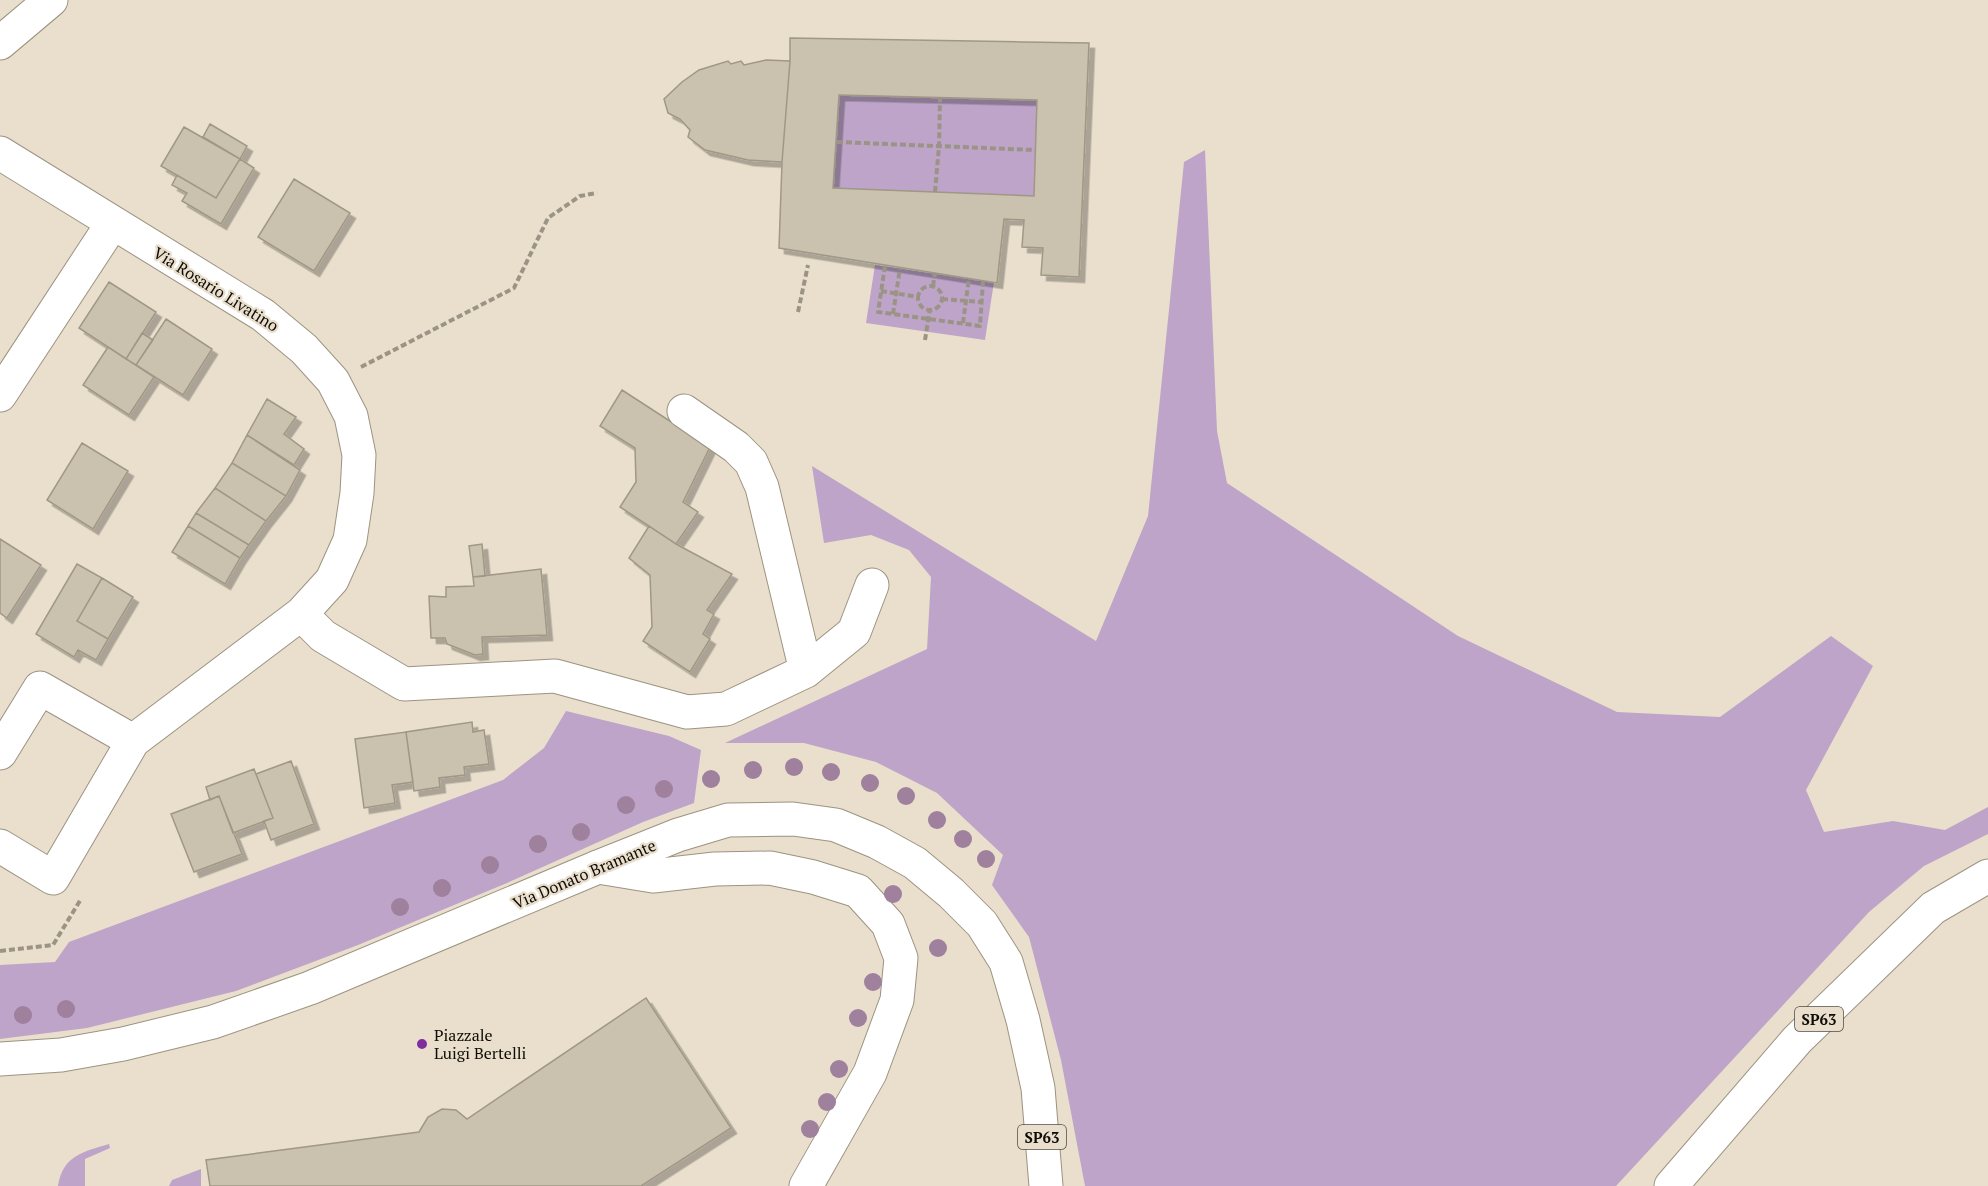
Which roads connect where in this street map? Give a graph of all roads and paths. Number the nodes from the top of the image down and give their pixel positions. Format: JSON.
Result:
{"nodes":[{"id":1,"x":51,"y":0,"type":"edge"},
{"id":2,"x":0,"y":43,"type":"edge"},
{"id":3,"x":940,"y":97,"type":"dead end"},
{"id":4,"x":837,"y":142,"type":"dead end"},
{"id":5,"x":939,"y":146,"type":"junction"},
{"id":6,"x":1035,"y":150,"type":"dead end"},
{"id":7,"x":0,"y":153,"type":"edge"},
{"id":8,"x":935,"y":192,"type":"dead end"},
{"id":9,"x":597,"y":193,"type":"dead end"},
{"id":10,"x":112,"y":224,"type":"junction"},
{"id":11,"x":808,"y":265,"type":"dead end"},
{"id":12,"x":885,"y":266,"type":"dead end"},
{"id":13,"x":900,"y":268,"type":"dead end"},
{"id":14,"x":935,"y":273,"type":"dead end"},
{"id":15,"x":969,"y":278,"type":"dead end"},
{"id":16,"x":983,"y":280,"type":"dead end"},
{"id":17,"x":933,"y":286,"type":"junction"},
{"id":18,"x":881,"y":291,"type":"junction"},
{"id":19,"x":896,"y":293,"type":"junction"},
{"id":20,"x":918,"y":297,"type":"junction"},
{"id":21,"x":942,"y":299,"type":"junction"},
{"id":22,"x":966,"y":302,"type":"junction"},
{"id":23,"x":981,"y":302,"type":"junction"},
{"id":24,"x":930,"y":309,"type":"junction"},
{"id":25,"x":798,"y":312,"type":"dead end"},
{"id":26,"x":893,"y":314,"type":"junction"},
{"id":27,"x":929,"y":319,"type":"junction"},
{"id":28,"x":963,"y":323,"type":"junction"},
{"id":29,"x":926,"y":340,"type":"dead end"},
{"id":30,"x":363,"y":378,"type":"dead end"},
{"id":31,"x":0,"y":395,"type":"edge"},
{"id":32,"x":684,"y":411,"type":"dead end"},
{"id":33,"x":872,"y":585,"type":"dead end"},
{"id":34,"x":301,"y":614,"type":"junction"},
{"id":35,"x":806,"y":671,"type":"junction"},
{"id":36,"x":133,"y":741,"type":"junction"},
{"id":37,"x":0,"y":753,"type":"edge"},
{"id":38,"x":0,"y":846,"type":"edge"},
{"id":39,"x":598,"y":867,"type":"junction"},
{"id":40,"x":1988,"y":876,"type":"edge"},
{"id":41,"x":83,"y":896,"type":"dead end"},
{"id":42,"x":0,"y":951,"type":"edge"},
{"id":43,"x":0,"y":1059,"type":"edge"},
{"id":44,"x":806,"y":1186,"type":"edge"},
{"id":45,"x":1046,"y":1186,"type":"edge"},
{"id":46,"x":1671,"y":1186,"type":"edge"}],
"edges":[{"from":1,"to":2,"type":"street"},
{"from":3,"to":5,"type":"path"},
{"from":4,"to":5,"type":"path"},
{"from":5,"to":6,"type":"path"},
{"from":5,"to":8,"type":"path"},
{"from":7,"to":10,"type":"street","name":"Via Rosario Livatino"},
{"from":9,"to":30,"type":"path"},
{"from":10,"to":31,"type":"street"},
{"from":10,"to":34,"type":"street","name":"Via Rosario Livatino"},
{"from":11,"to":25,"type":"path"},
{"from":12,"to":18,"type":"path"},
{"from":13,"to":19,"type":"path"},
{"from":14,"to":17,"type":"path"},
{"from":15,"to":22,"type":"path"},
{"from":16,"to":23,"type":"path"},
{"from":17,"to":20,"type":"path"},
{"from":17,"to":21,"type":"path"},
{"from":18,"to":19,"type":"path"},
{"from":18,"to":26,"type":"path"},
{"from":19,"to":20,"type":"path"},
{"from":19,"to":26,"type":"path"},
{"from":20,"to":24,"type":"path"},
{"from":21,"to":22,"type":"path"},
{"from":21,"to":24,"type":"path"},
{"from":22,"to":23,"type":"path"},
{"from":22,"to":28,"type":"path"},
{"from":23,"to":28,"type":"path"},
{"from":24,"to":27,"type":"path"},
{"from":26,"to":27,"type":"path"},
{"from":27,"to":28,"type":"path"},
{"from":27,"to":29,"type":"path"},
{"from":32,"to":35,"type":"street"},
{"from":33,"to":35,"type":"street"},
{"from":34,"to":35,"type":"street"},
{"from":34,"to":36,"type":"street","name":"Via Rosario Livatino"},
{"from":36,"to":37,"type":"street"},
{"from":36,"to":38,"type":"street","name":"Via Rosario Livatino"},
{"from":39,"to":43,"type":"street","name":"Via Donato Bramante"},
{"from":39,"to":44,"type":"street"},
{"from":39,"to":45,"type":"street","name":"Via Donato Bramante","number":"SP63"},
{"from":40,"to":46,"type":"street","number":"SP63"},
{"from":41,"to":42,"type":"path"}]}
